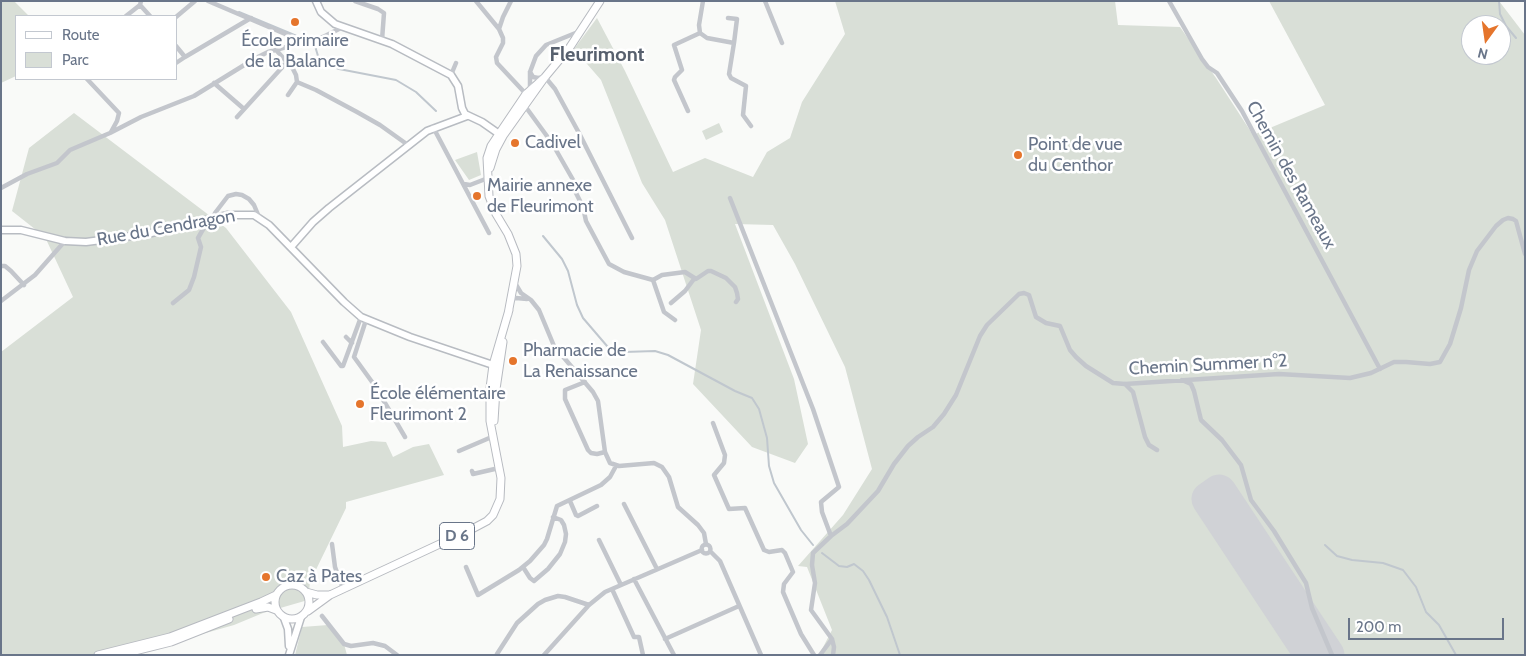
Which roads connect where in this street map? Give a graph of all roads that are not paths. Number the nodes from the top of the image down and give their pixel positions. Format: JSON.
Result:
{"nodes":[{"id":1,"x":195,"y":1,"type":"edge"},
{"id":2,"x":208,"y":1,"type":"edge"},
{"id":3,"x":316,"y":1,"type":"edge"},
{"id":4,"x":355,"y":1,"type":"edge"},
{"id":5,"x":476,"y":1,"type":"edge"},
{"id":6,"x":512,"y":1,"type":"edge"},
{"id":7,"x":600,"y":1,"type":"edge"},
{"id":8,"x":703,"y":1,"type":"edge"},
{"id":9,"x":765,"y":1,"type":"edge"},
{"id":10,"x":1169,"y":1,"type":"edge"},
{"id":11,"x":140,"y":3,"type":"edge"},
{"id":12,"x":127,"y":15,"type":"edge"},
{"id":13,"x":149,"y":15,"type":"edge"},
{"id":14,"x":178,"y":15,"type":"edge"},
{"id":15,"x":251,"y":18,"type":"junction"},
{"id":16,"x":728,"y":18,"type":"dead end"},
{"id":17,"x":343,"y":28,"type":"junction"},
{"id":18,"x":499,"y":28,"type":"junction"},
{"id":19,"x":582,"y":31,"type":"junction"},
{"id":20,"x":700,"y":34,"type":"junction"},
{"id":21,"x":382,"y":40,"type":"junction"},
{"id":22,"x":304,"y":42,"type":"junction"},
{"id":23,"x":734,"y":43,"type":"junction"},
{"id":24,"x":782,"y":44,"type":"dead end"},
{"id":25,"x":178,"y":48,"type":"edge"},
{"id":26,"x":277,"y":51,"type":"junction"},
{"id":27,"x":186,"y":57,"type":"junction"},
{"id":28,"x":178,"y":62,"type":"edge"},
{"id":29,"x":287,"y":62,"type":"junction"},
{"id":30,"x":456,"y":63,"type":"dead end"},
{"id":31,"x":530,"y":72,"type":"junction"},
{"id":32,"x":451,"y":75,"type":"junction"},
{"id":33,"x":545,"y":77,"type":"junction"},
{"id":34,"x":88,"y":80,"type":"edge"},
{"id":35,"x":297,"y":82,"type":"junction"},
{"id":36,"x":214,"y":83,"type":"junction"},
{"id":37,"x":528,"y":92,"type":"junction"},
{"id":38,"x":288,"y":95,"type":"dead end"},
{"id":39,"x":525,"y":106,"type":"junction"},
{"id":40,"x":244,"y":109,"type":"junction"},
{"id":41,"x":688,"y":112,"type":"dead end"},
{"id":42,"x":468,"y":116,"type":"junction"},
{"id":43,"x":237,"y":117,"type":"dead end"},
{"id":44,"x":751,"y":126,"type":"dead end"},
{"id":45,"x":433,"y":127,"type":"junction"},
{"id":46,"x":110,"y":133,"type":"junction"},
{"id":47,"x":501,"y":135,"type":"junction"},
{"id":48,"x":408,"y":145,"type":"junction"},
{"id":49,"x":488,"y":177,"type":"junction"},
{"id":50,"x":464,"y":184,"type":"junction"},
{"id":51,"x":1,"y":188,"type":"edge"},
{"id":52,"x":730,"y":198,"type":"dead end"},
{"id":53,"x":259,"y":217,"type":"junction"},
{"id":54,"x":212,"y":219,"type":"junction"},
{"id":55,"x":1,"y":230,"type":"edge"},
{"id":56,"x":489,"y":233,"type":"dead end"},
{"id":57,"x":632,"y":238,"type":"dead end"},
{"id":58,"x":65,"y":241,"type":"junction"},
{"id":59,"x":291,"y":247,"type":"junction"},
{"id":60,"x":1525,"y":254,"type":"edge"},
{"id":61,"x":1,"y":266,"type":"edge"},
{"id":62,"x":694,"y":279,"type":"junction"},
{"id":63,"x":653,"y":280,"type":"junction"},
{"id":64,"x":515,"y":282,"type":"junction"},
{"id":65,"x":24,"y":285,"type":"junction"},
{"id":66,"x":511,"y":299,"type":"junction"},
{"id":67,"x":531,"y":300,"type":"junction"},
{"id":68,"x":1,"y":301,"type":"edge"},
{"id":69,"x":736,"y":302,"type":"dead end"},
{"id":70,"x":174,"y":303,"type":"dead end"},
{"id":71,"x":671,"y":303,"type":"dead end"},
{"id":72,"x":509,"y":310,"type":"junction"},
{"id":73,"x":364,"y":319,"type":"junction"},
{"id":74,"x":675,"y":320,"type":"dead end"},
{"id":75,"x":346,"y":337,"type":"dead end"},
{"id":76,"x":323,"y":342,"type":"dead end"},
{"id":77,"x":352,"y":343,"type":"junction"},
{"id":78,"x":493,"y":365,"type":"junction"},
{"id":79,"x":1380,"y":369,"type":"junction"},
{"id":80,"x":1181,"y":380,"type":"junction"},
{"id":81,"x":585,"y":382,"type":"junction"},
{"id":82,"x":1126,"y":384,"type":"junction"},
{"id":83,"x":713,"y":422,"type":"dead end"},
{"id":84,"x":493,"y":435,"type":"junction"},
{"id":85,"x":405,"y":437,"type":"dead end"},
{"id":86,"x":1157,"y":450,"type":"dead end"},
{"id":87,"x":459,"y":451,"type":"dead end"},
{"id":88,"x":605,"y":452,"type":"junction"},
{"id":89,"x":616,"y":466,"type":"junction"},
{"id":90,"x":499,"y":468,"type":"junction"},
{"id":91,"x":472,"y":471,"type":"dead end"},
{"id":92,"x":570,"y":501,"type":"junction"},
{"id":93,"x":624,"y":504,"type":"dead end"},
{"id":94,"x":596,"y":506,"type":"dead end"},
{"id":95,"x":553,"y":517,"type":"junction"},
{"id":96,"x":831,"y":536,"type":"junction"},
{"id":97,"x":600,"y":540,"type":"dead end"},
{"id":98,"x":332,"y":544,"type":"dead end"},
{"id":99,"x":706,"y":544,"type":"junction"},
{"id":100,"x":702,"y":550,"type":"junction"},
{"id":101,"x":710,"y":551,"type":"junction"},
{"id":102,"x":524,"y":566,"type":"junction"},
{"id":103,"x":466,"y":567,"type":"dead end"},
{"id":104,"x":657,"y":569,"type":"junction"},
{"id":105,"x":634,"y":579,"type":"junction"},
{"id":106,"x":620,"y":585,"type":"junction"},
{"id":107,"x":343,"y":589,"type":"junction"},
{"id":108,"x":612,"y":589,"type":"junction"},
{"id":109,"x":306,"y":592,"type":"junction"},
{"id":110,"x":276,"y":595,"type":"junction"},
{"id":111,"x":330,"y":595,"type":"junction"},
{"id":112,"x":589,"y":606,"type":"junction"},
{"id":113,"x":738,"y":606,"type":"junction"},
{"id":114,"x":276,"y":610,"type":"junction"},
{"id":115,"x":308,"y":611,"type":"junction"},
{"id":116,"x":322,"y":616,"type":"dead end"},
{"id":117,"x":302,"y":617,"type":"junction"},
{"id":118,"x":284,"y":618,"type":"junction"},
{"id":119,"x":832,"y":638,"type":"junction"},
{"id":120,"x":665,"y":639,"type":"junction"},
{"id":121,"x":497,"y":654,"type":"edge"},
{"id":122,"x":98,"y":655,"type":"edge"},
{"id":123,"x":119,"y":655,"type":"edge"},
{"id":124,"x":289,"y":655,"type":"edge"},
{"id":125,"x":397,"y":655,"type":"edge"},
{"id":126,"x":544,"y":655,"type":"edge"},
{"id":127,"x":643,"y":655,"type":"edge"},
{"id":128,"x":674,"y":655,"type":"edge"},
{"id":129,"x":761,"y":655,"type":"edge"},
{"id":130,"x":814,"y":655,"type":"edge"},
{"id":131,"x":820,"y":655,"type":"edge"},
{"id":132,"x":833,"y":655,"type":"edge"},
{"id":133,"x":1332,"y":655,"type":"edge"}],
"edges":[{"from":1,"to":14,"type":"street"},
{"from":2,"to":15,"type":"street"},
{"from":3,"to":17,"type":"main road"},
{"from":4,"to":21,"type":"street"},
{"from":5,"to":18,"type":"street"},
{"from":6,"to":18,"type":"street"},
{"from":7,"to":19,"type":"main road","number":"D 6"},
{"from":8,"to":20,"type":"street"},
{"from":9,"to":24,"type":"street"},
{"from":10,"to":79,"type":"street","name":"Chemin des Rameaux"},
{"from":11,"to":12,"type":"street"},
{"from":11,"to":13,"type":"street"},
{"from":15,"to":22,"type":"street"},
{"from":15,"to":27,"type":"street"},
{"from":16,"to":23,"type":"street"},
{"from":17,"to":21,"type":"main road"},
{"from":17,"to":22,"type":"street"},
{"from":18,"to":37,"type":"street"},
{"from":19,"to":31,"type":"street"},
{"from":19,"to":33,"type":"main road","number":"D 6"},
{"from":20,"to":23,"type":"street"},
{"from":20,"to":41,"type":"street"},
{"from":21,"to":32,"type":"main road"},
{"from":22,"to":26,"type":"street"},
{"from":23,"to":44,"type":"street"},
{"from":25,"to":27,"type":"street"},
{"from":26,"to":29,"type":"street"},
{"from":26,"to":36,"type":"street"},
{"from":27,"to":28,"type":"street"},
{"from":29,"to":35,"type":"street"},
{"from":29,"to":40,"type":"street"},
{"from":30,"to":32,"type":"street"},
{"from":31,"to":33,"type":"street"},
{"from":31,"to":37,"type":"street"},
{"from":32,"to":42,"type":"main road"},
{"from":33,"to":37,"type":"main road","number":"D 6"},
{"from":33,"to":39,"type":"main road","number":"D 6"},
{"from":33,"to":57,"type":"street"},
{"from":34,"to":46,"type":"street"},
{"from":35,"to":38,"type":"street"},
{"from":35,"to":48,"type":"street"},
{"from":36,"to":40,"type":"street"},
{"from":36,"to":46,"type":"street"},
{"from":37,"to":47,"type":"main road","number":"D 6"},
{"from":39,"to":47,"type":"main road","number":"D 6"},
{"from":39,"to":63,"type":"street"},
{"from":40,"to":43,"type":"street"},
{"from":42,"to":45,"type":"main road"},
{"from":42,"to":47,"type":"main road"},
{"from":45,"to":48,"type":"main road"},
{"from":45,"to":50,"type":"street"},
{"from":46,"to":51,"type":"street"},
{"from":47,"to":49,"type":"main road","number":"D 6"},
{"from":48,"to":59,"type":"main road"},
{"from":49,"to":50,"type":"street"},
{"from":49,"to":64,"type":"main road","number":"D 6"},
{"from":50,"to":56,"type":"street"},
{"from":52,"to":96,"type":"street"},
{"from":53,"to":54,"type":"main road","name":"Rue du Cendragon"},
{"from":53,"to":54,"type":"street"},
{"from":53,"to":59,"type":"main road","name":"Rue du Cendragon"},
{"from":54,"to":58,"type":"main road","name":"Rue du Cendragon"},
{"from":54,"to":70,"type":"street"},
{"from":55,"to":58,"type":"main road","name":"Rue du Cendragon"},
{"from":58,"to":65,"type":"street"},
{"from":59,"to":73,"type":"main road","name":"Rue du Cendragon"},
{"from":60,"to":79,"type":"street","name":"Chemin Summer n°2"},
{"from":61,"to":65,"type":"street"},
{"from":62,"to":63,"type":"street"},
{"from":62,"to":69,"type":"street"},
{"from":62,"to":71,"type":"street"},
{"from":63,"to":74,"type":"street"},
{"from":64,"to":66,"type":"main road","number":"D 6"},
{"from":64,"to":67,"type":"street"},
{"from":65,"to":68,"type":"street"},
{"from":66,"to":67,"type":"street"},
{"from":66,"to":72,"type":"main road","number":"D 6"},
{"from":67,"to":81,"type":"street"},
{"from":72,"to":78,"type":"main road","number":"D 6"},
{"from":72,"to":84,"type":"main road","number":"D 6"},
{"from":73,"to":77,"type":"street"},
{"from":73,"to":78,"type":"main road","name":"Rue du Cendragon"},
{"from":73,"to":85,"type":"street"},
{"from":75,"to":77,"type":"street"},
{"from":76,"to":77,"type":"street"},
{"from":78,"to":84,"type":"main road"},
{"from":79,"to":80,"type":"street","name":"Chemin Summer n°2"},
{"from":80,"to":82,"type":"street","name":"Chemin Summer n°2"},
{"from":80,"to":133,"type":"street"},
{"from":81,"to":88,"type":"street"},
{"from":81,"to":88,"type":"street"},
{"from":82,"to":86,"type":"street"},
{"from":82,"to":96,"type":"street","name":"Chemin Summer n°2"},
{"from":83,"to":130,"type":"street"},
{"from":84,"to":87,"type":"street"},
{"from":84,"to":90,"type":"main road","number":"D 6"},
{"from":88,"to":89,"type":"street"},
{"from":89,"to":92,"type":"street"},
{"from":89,"to":99,"type":"street"},
{"from":90,"to":91,"type":"street"},
{"from":90,"to":107,"type":"main road","number":"D 6"},
{"from":92,"to":94,"type":"street"},
{"from":92,"to":95,"type":"street"},
{"from":93,"to":104,"type":"street"},
{"from":95,"to":102,"type":"street"},
{"from":95,"to":102,"type":"street"},
{"from":96,"to":119,"type":"street","name":"Chemin Summer n°2"},
{"from":97,"to":106,"type":"street"},
{"from":98,"to":107,"type":"street"},
{"from":99,"to":100,"type":"street"},
{"from":99,"to":101,"type":"street"},
{"from":100,"to":101,"type":"street"},
{"from":100,"to":104,"type":"street"},
{"from":101,"to":113,"type":"street"},
{"from":102,"to":103,"type":"street"},
{"from":104,"to":105,"type":"street"},
{"from":105,"to":106,"type":"street"},
{"from":105,"to":120,"type":"street"},
{"from":106,"to":108,"type":"street"},
{"from":107,"to":111,"type":"main road","number":"D 6"},
{"from":108,"to":112,"type":"street"},
{"from":108,"to":127,"type":"street"},
{"from":109,"to":110,"type":"main road"},
{"from":109,"to":111,"type":"main road"},
{"from":109,"to":115,"type":"main road"},
{"from":110,"to":114,"type":"main road"},
{"from":110,"to":122,"type":"main road"},
{"from":111,"to":115,"type":"main road","number":"D 6"},
{"from":112,"to":121,"type":"street"},
{"from":112,"to":126,"type":"street"},
{"from":113,"to":120,"type":"street"},
{"from":113,"to":129,"type":"street"},
{"from":114,"to":118,"type":"main road"},
{"from":114,"to":123,"type":"main road"},
{"from":115,"to":117,"type":"main road"},
{"from":116,"to":125,"type":"street"},
{"from":117,"to":118,"type":"main road"},
{"from":117,"to":124,"type":"main road"},
{"from":118,"to":124,"type":"main road"},
{"from":119,"to":131,"type":"street"},
{"from":119,"to":132,"type":"street"},
{"from":120,"to":128,"type":"street"}]}
